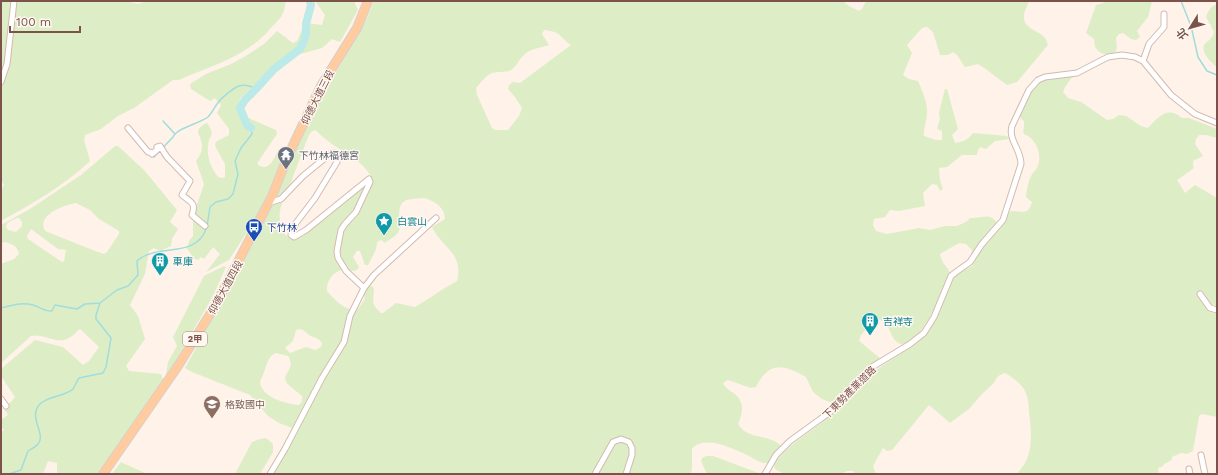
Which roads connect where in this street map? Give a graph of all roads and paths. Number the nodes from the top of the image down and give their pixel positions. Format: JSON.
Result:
{"nodes":[{"id":1,"x":14,"y":1,"type":"edge"},
{"id":2,"x":368,"y":1,"type":"edge"},
{"id":3,"x":1164,"y":14,"type":"dead end"},
{"id":4,"x":1143,"y":61,"type":"junction"},
{"id":5,"x":1,"y":82,"type":"edge"},
{"id":6,"x":1217,"y":123,"type":"edge"},
{"id":7,"x":128,"y":128,"type":"dead end"},
{"id":8,"x":270,"y":199,"type":"junction"},
{"id":9,"x":436,"y":218,"type":"dead end"},
{"id":10,"x":205,"y":226,"type":"dead end"},
{"id":11,"x":364,"y":288,"type":"junction"},
{"id":12,"x":1200,"y":294,"type":"dead end"},
{"id":13,"x":1217,"y":310,"type":"edge"},
{"id":14,"x":1,"y":399,"type":"edge"},
{"id":15,"x":6,"y":406,"type":"dead end"},
{"id":16,"x":1201,"y":455,"type":"dead end"},
{"id":17,"x":103,"y":474,"type":"edge"},
{"id":18,"x":270,"y":474,"type":"edge"},
{"id":19,"x":595,"y":474,"type":"edge"},
{"id":20,"x":626,"y":474,"type":"edge"},
{"id":21,"x":765,"y":474,"type":"edge"},
{"id":22,"x":1205,"y":474,"type":"edge"}],
"edges":[{"from":1,"to":5,"type":"street"},
{"from":2,"to":8,"type":"main road","name":"仰德大道三段","number":"2甲"},
{"from":3,"to":4,"type":"street"},
{"from":4,"to":6,"type":"street"},
{"from":4,"to":21,"type":"street","name":"下東勢產業道路"},
{"from":7,"to":10,"type":"street"},
{"from":8,"to":11,"type":"street"},
{"from":8,"to":17,"type":"main road","name":"仰德大道四段","number":"2甲"},
{"from":9,"to":11,"type":"street"},
{"from":11,"to":18,"type":"street"},
{"from":12,"to":13,"type":"street"},
{"from":14,"to":15,"type":"street"},
{"from":16,"to":22,"type":"street"},
{"from":19,"to":20,"type":"street"}]}
